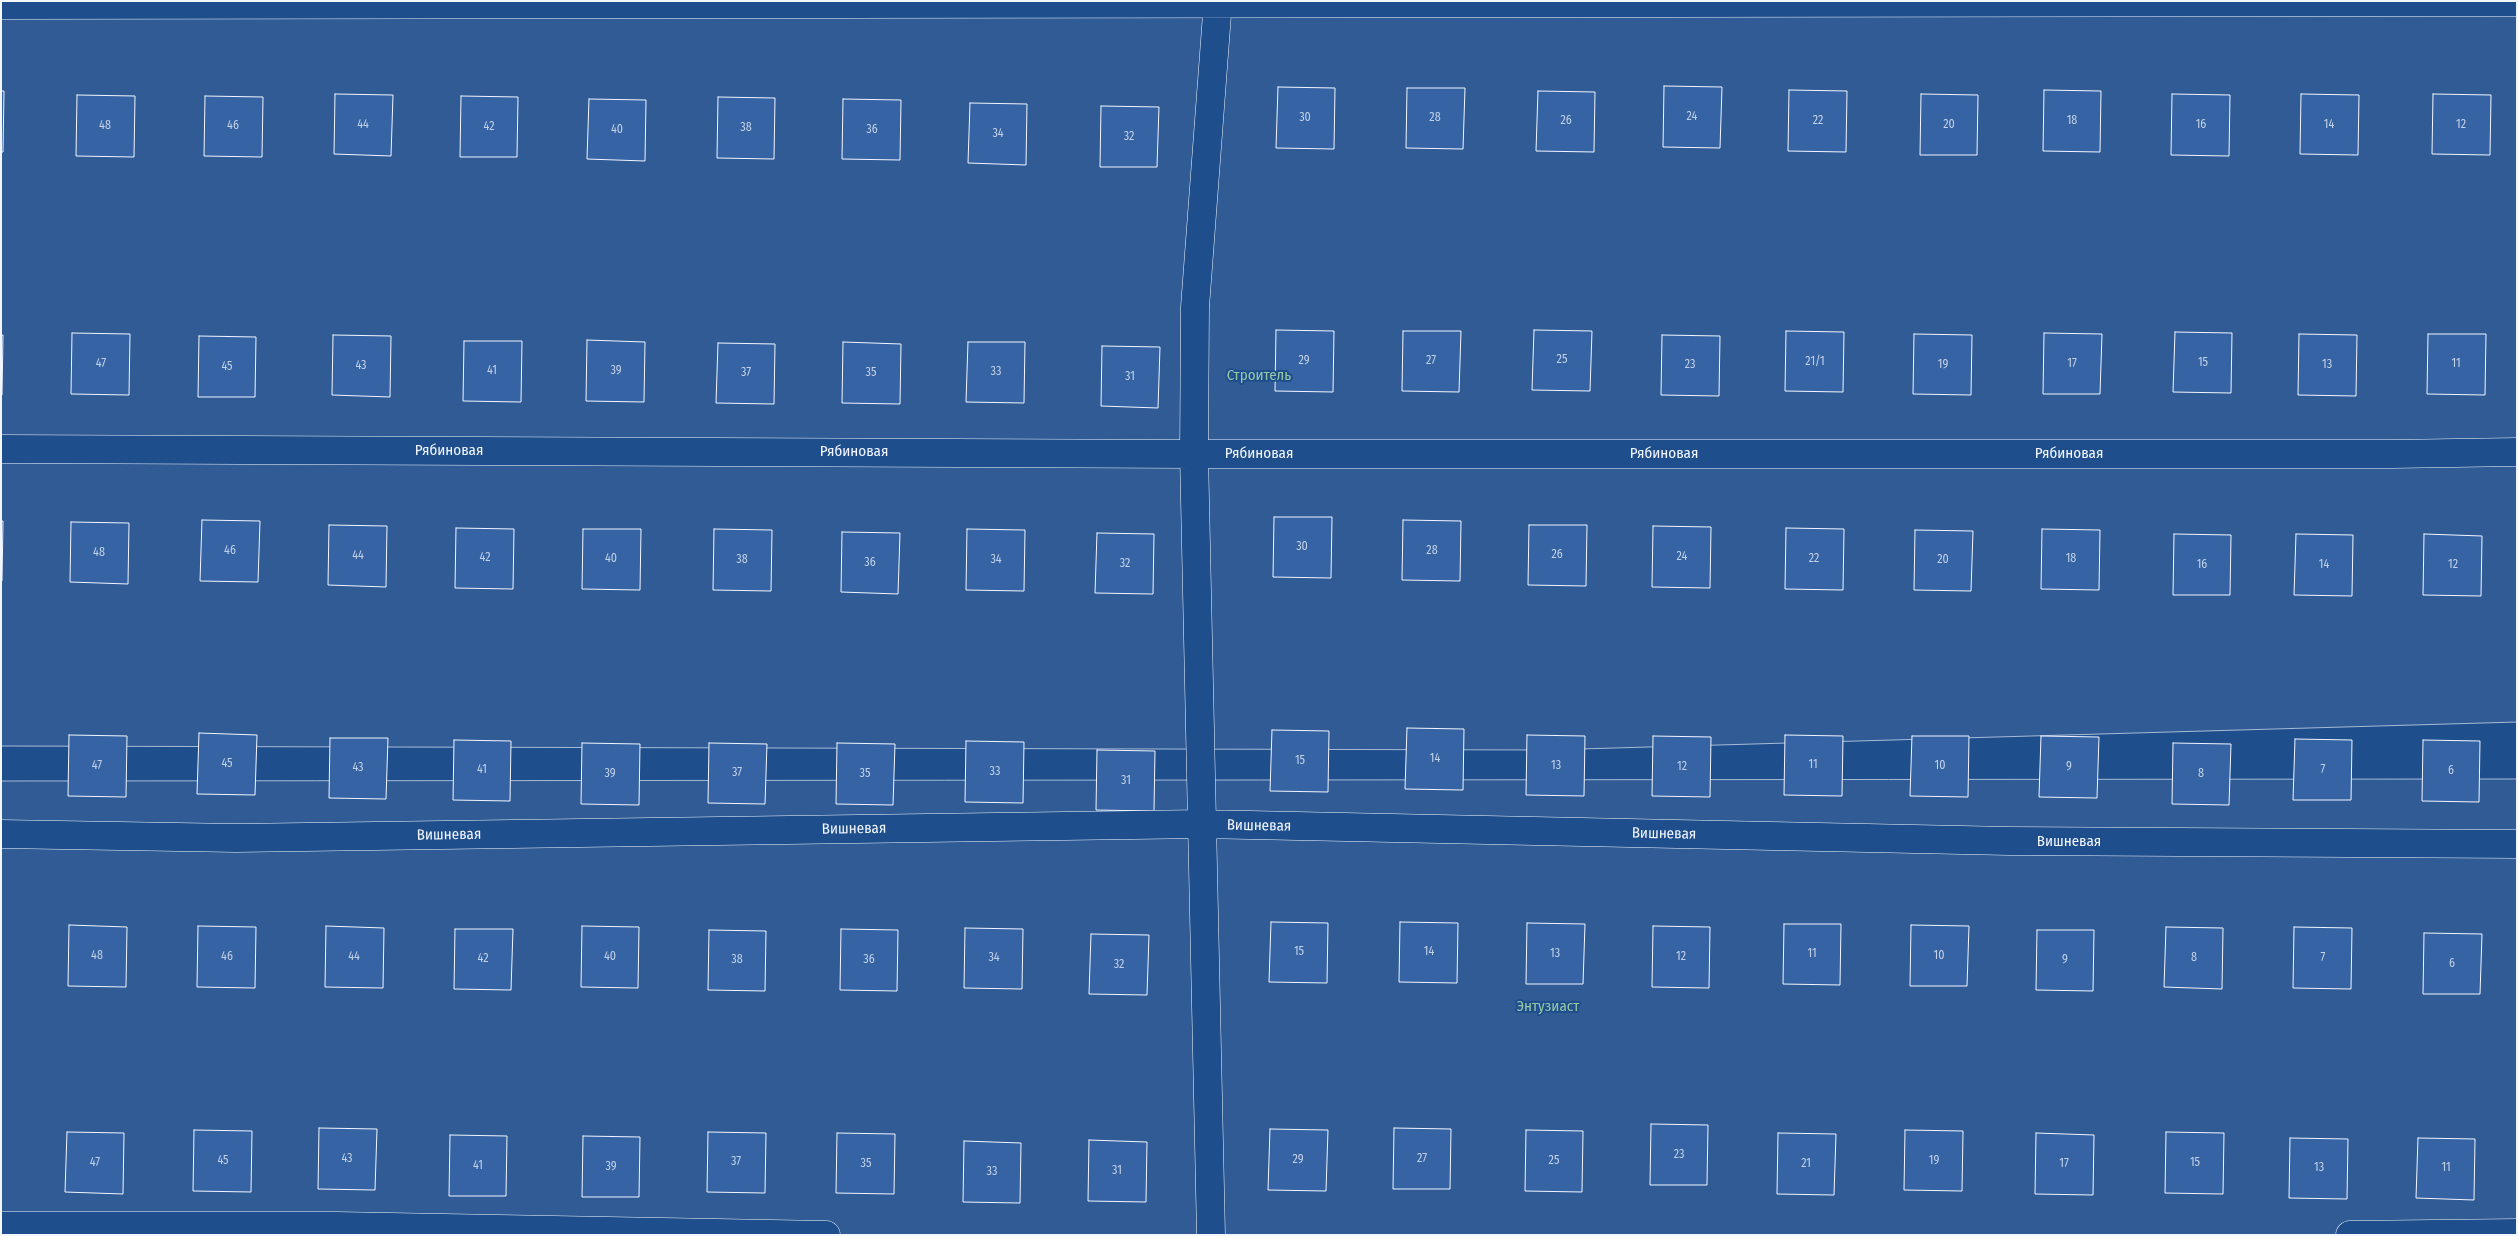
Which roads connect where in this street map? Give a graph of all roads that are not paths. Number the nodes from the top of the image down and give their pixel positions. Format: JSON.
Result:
{"nodes":[{"id":1,"x":2517,"y":2,"type":"edge"},
{"id":2,"x":1218,"y":3,"type":"edge"},
{"id":3,"x":1,"y":5,"type":"edge"},
{"id":4,"x":1,"y":449,"type":"edge"},
{"id":5,"x":2517,"y":452,"type":"edge"},
{"id":6,"x":1194,"y":454,"type":"junction"},
{"id":7,"x":1202,"y":824,"type":"junction"},
{"id":8,"x":1,"y":834,"type":"edge"},
{"id":9,"x":2517,"y":844,"type":"edge"},
{"id":10,"x":1,"y":1226,"type":"edge"},
{"id":11,"x":2517,"y":1233,"type":"edge"},
{"id":12,"x":826,"y":1235,"type":"edge"},
{"id":13,"x":1211,"y":1235,"type":"edge"},
{"id":14,"x":2350,"y":1235,"type":"edge"}],
"edges":[{"from":1,"to":2,"type":"street"},
{"from":2,"to":3,"type":"street"},
{"from":2,"to":6,"type":"street"},
{"from":4,"to":6,"type":"street","name":"Рябиновая"},
{"from":5,"to":6,"type":"street","name":"Рябиновая"},
{"from":6,"to":7,"type":"street"},
{"from":7,"to":8,"type":"street","name":"Вишневая"},
{"from":7,"to":9,"type":"street","name":"Вишневая"},
{"from":7,"to":13,"type":"street"},
{"from":10,"to":12,"type":"street"},
{"from":11,"to":14,"type":"street"}]}
